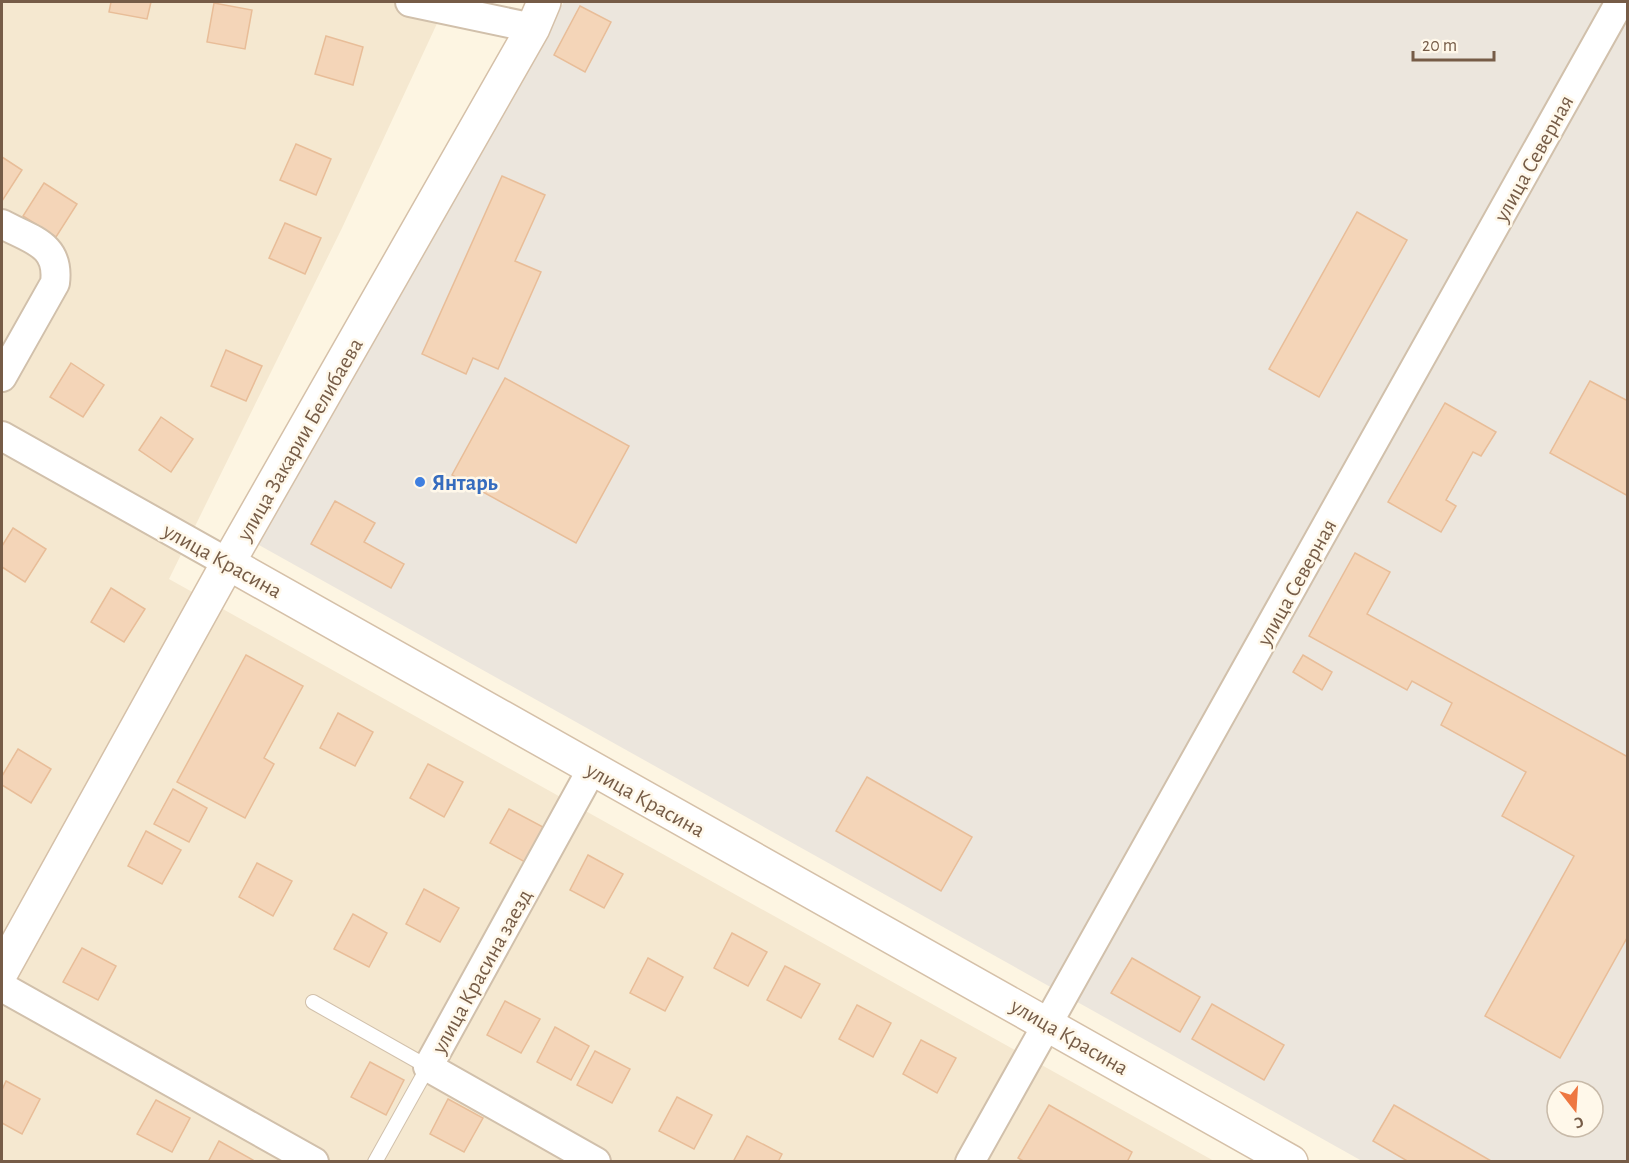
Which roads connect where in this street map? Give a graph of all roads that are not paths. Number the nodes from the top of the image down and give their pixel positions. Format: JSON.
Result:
{"nodes":[{"id":1,"x":410,"y":2,"type":"edge"},
{"id":2,"x":1620,"y":2,"type":"edge"},
{"id":3,"x":490,"y":10,"type":"edge"},
{"id":4,"x":538,"y":15,"type":"edge"},
{"id":5,"x":2,"y":224,"type":"edge"},
{"id":6,"x":2,"y":377,"type":"edge"},
{"id":7,"x":2,"y":436,"type":"edge"},
{"id":8,"x":228,"y":563,"type":"junction"},
{"id":9,"x":592,"y":769,"type":"junction"},
{"id":10,"x":5,"y":956,"type":"edge"},
{"id":11,"x":2,"y":987,"type":"edge"},
{"id":12,"x":314,"y":1002,"type":"dead end"},
{"id":13,"x":1050,"y":1024,"type":"junction"},
{"id":14,"x":428,"y":1067,"type":"junction"},
{"id":15,"x":314,"y":1161,"type":"edge"},
{"id":16,"x":375,"y":1161,"type":"edge"},
{"id":17,"x":596,"y":1161,"type":"edge"},
{"id":18,"x":970,"y":1161,"type":"edge"},
{"id":19,"x":1291,"y":1161,"type":"edge"}],
"edges":[{"from":1,"to":3,"type":"street"},
{"from":2,"to":13,"type":"street","name":"улица Северная"},
{"from":3,"to":4,"type":"street"},
{"from":4,"to":8,"type":"street","name":"улица Закарии Белибаева"},
{"from":5,"to":6,"type":"street"},
{"from":7,"to":8,"type":"street","name":"улица Красина"},
{"from":8,"to":9,"type":"street","name":"улица Красина"},
{"from":8,"to":10,"type":"street","name":"улица Закарии Белибаева"},
{"from":9,"to":13,"type":"street","name":"улица Красина"},
{"from":9,"to":14,"type":"street","name":"улица Красина заезд"},
{"from":11,"to":15,"type":"street"},
{"from":12,"to":14,"type":"lane"},
{"from":13,"to":18,"type":"street","name":"улица Северная"},
{"from":13,"to":19,"type":"street","name":"улица Красина"},
{"from":14,"to":16,"type":"lane"},
{"from":14,"to":17,"type":"street","name":"улица Красина заезд"}]}
